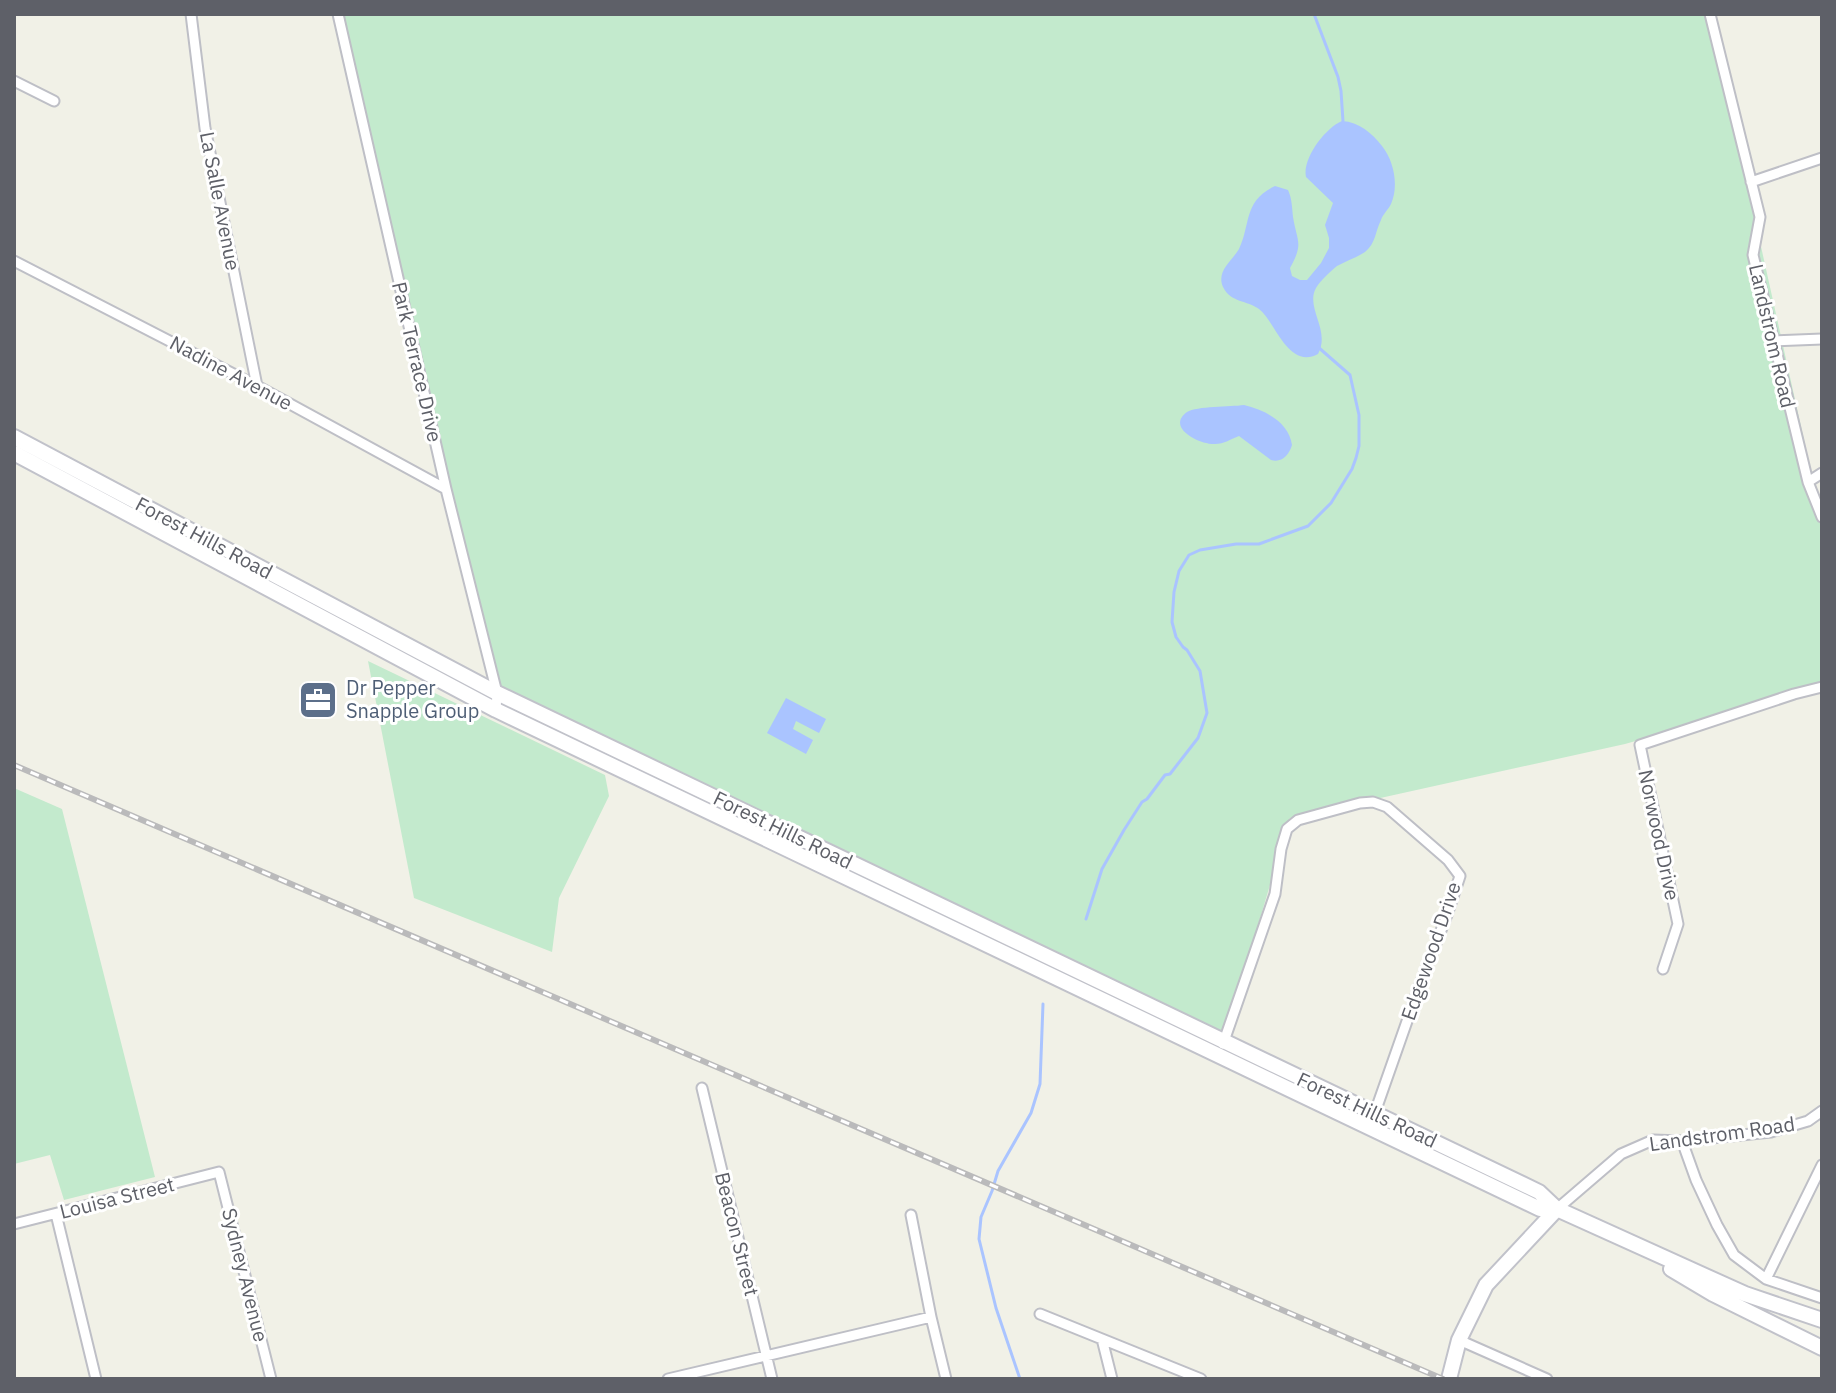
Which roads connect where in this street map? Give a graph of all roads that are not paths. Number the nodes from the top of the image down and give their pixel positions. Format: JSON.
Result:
{"nodes":[{"id":1,"x":191,"y":14,"type":"edge"},
{"id":2,"x":338,"y":14,"type":"edge"},
{"id":3,"x":1710,"y":14,"type":"edge"},
{"id":4,"x":14,"y":81,"type":"edge"},
{"id":5,"x":54,"y":101,"type":"dead end"},
{"id":6,"x":1822,"y":158,"type":"edge"},
{"id":7,"x":1751,"y":182,"type":"junction"},
{"id":8,"x":14,"y":261,"type":"edge"},
{"id":9,"x":1822,"y":339,"type":"edge"},
{"id":10,"x":1773,"y":341,"type":"junction"},
{"id":11,"x":257,"y":386,"type":"junction"},
{"id":12,"x":14,"y":437,"type":"edge"},
{"id":13,"x":14,"y":453,"type":"edge"},
{"id":14,"x":1822,"y":473,"type":"edge"},
{"id":15,"x":1808,"y":482,"type":"junction"},
{"id":16,"x":446,"y":489,"type":"junction"},
{"id":17,"x":105,"y":494,"type":"junction"},
{"id":18,"x":1822,"y":517,"type":"edge"},
{"id":19,"x":316,"y":606,"type":"junction"},
{"id":20,"x":1822,"y":687,"type":"edge"},
{"id":21,"x":497,"y":693,"type":"junction"},
{"id":22,"x":496,"y":710,"type":"junction"},
{"id":23,"x":700,"y":798,"type":"junction"},
{"id":24,"x":1663,"y":969,"type":"dead end"},
{"id":25,"x":1221,"y":1049,"type":"junction"},
{"id":26,"x":702,"y":1088,"type":"dead end"},
{"id":27,"x":1822,"y":1111,"type":"edge"},
{"id":28,"x":1371,"y":1121,"type":"junction"},
{"id":29,"x":1682,"y":1141,"type":"junction"},
{"id":30,"x":1822,"y":1165,"type":"edge"},
{"id":31,"x":219,"y":1172,"type":"joint"},
{"id":32,"x":1557,"y":1209,"type":"junction"},
{"id":33,"x":56,"y":1214,"type":"junction"},
{"id":34,"x":911,"y":1215,"type":"dead end"},
{"id":35,"x":14,"y":1224,"type":"edge"},
{"id":36,"x":1613,"y":1233,"type":"junction"},
{"id":37,"x":1766,"y":1279,"type":"junction"},
{"id":38,"x":1822,"y":1298,"type":"edge"},
{"id":39,"x":1040,"y":1314,"type":"dead end"},
{"id":40,"x":931,"y":1317,"type":"junction"},
{"id":41,"x":1822,"y":1320,"type":"edge"},
{"id":42,"x":1102,"y":1339,"type":"junction"},
{"id":43,"x":1459,"y":1340,"type":"junction"},
{"id":44,"x":1822,"y":1348,"type":"edge"},
{"id":45,"x":766,"y":1355,"type":"junction"},
{"id":46,"x":96,"y":1379,"type":"edge"},
{"id":47,"x":271,"y":1379,"type":"edge"},
{"id":48,"x":668,"y":1379,"type":"edge"},
{"id":49,"x":772,"y":1379,"type":"edge"},
{"id":50,"x":946,"y":1379,"type":"edge"},
{"id":51,"x":1112,"y":1379,"type":"edge"},
{"id":52,"x":1201,"y":1379,"type":"edge"},
{"id":53,"x":1449,"y":1379,"type":"edge"},
{"id":54,"x":1547,"y":1379,"type":"edge"}],
"edges":[{"from":1,"to":11,"type":"street","name":"La Salle Avenue"},
{"from":2,"to":16,"type":"street","name":"Park Terrace Drive"},
{"from":3,"to":7,"type":"street","name":"Landstrom Road"},
{"from":4,"to":5,"type":"street"},
{"from":6,"to":7,"type":"street"},
{"from":7,"to":10,"type":"street","name":"Landstrom Road"},
{"from":8,"to":11,"type":"street","name":"Nadine Avenue"},
{"from":9,"to":10,"type":"street"},
{"from":10,"to":15,"type":"street","name":"Landstrom Road"},
{"from":11,"to":16,"type":"street","name":"Nadine Avenue"},
{"from":12,"to":17,"type":"street","name":"Forest Hills Road"},
{"from":13,"to":17,"type":"street","name":"Forest Hills Road"},
{"from":14,"to":15,"type":"street"},
{"from":15,"to":18,"type":"street","name":"Landstrom Road"},
{"from":16,"to":21,"type":"street","name":"Park Terrace Drive"},
{"from":17,"to":19,"type":"street","name":"Forest Hills Road"},
{"from":19,"to":21,"type":"street","name":"Forest Hills Road"},
{"from":19,"to":22,"type":"street","name":"Forest Hills Road"},
{"from":20,"to":24,"type":"street","name":"Norwood Drive"},
{"from":21,"to":22,"type":"street","name":"Park Terrace Drive"},
{"from":21,"to":23,"type":"street","name":"Forest Hills Road"},
{"from":22,"to":23,"type":"street","name":"Forest Hills Road"},
{"from":23,"to":25,"type":"street","name":"Forest Hills Road"},
{"from":25,"to":28,"type":"street","name":"Forest Hills Road"},
{"from":25,"to":28,"type":"street","name":"Edgewood Drive"},
{"from":26,"to":45,"type":"street","name":"Beacon Street"},
{"from":27,"to":29,"type":"street","name":"Landstrom Road"},
{"from":28,"to":32,"type":"street","name":"Forest Hills Road"},
{"from":29,"to":32,"type":"street","name":"Landstrom Road"},
{"from":29,"to":37,"type":"street"},
{"from":30,"to":37,"type":"street"},
{"from":31,"to":33,"type":"street","name":"Louisa Street"},
{"from":31,"to":47,"type":"street","name":"Sydney Avenue"},
{"from":32,"to":36,"type":"street","name":"Forest Hills Road"},
{"from":32,"to":43,"type":"street","name":"Landstrom Road"},
{"from":33,"to":35,"type":"street","name":"Louisa Street"},
{"from":33,"to":46,"type":"street"},
{"from":34,"to":40,"type":"street"},
{"from":36,"to":41,"type":"street","name":"Forest Hills Road"},
{"from":36,"to":44,"type":"street","name":"Forest Hills Road"},
{"from":37,"to":38,"type":"street"},
{"from":39,"to":42,"type":"street"},
{"from":40,"to":45,"type":"street"},
{"from":40,"to":50,"type":"street"},
{"from":42,"to":51,"type":"street"},
{"from":42,"to":52,"type":"street"},
{"from":43,"to":53,"type":"street","name":"Landstrom Road"},
{"from":43,"to":54,"type":"street"},
{"from":45,"to":48,"type":"street"},
{"from":45,"to":49,"type":"street","name":"Beacon Street"}]}
